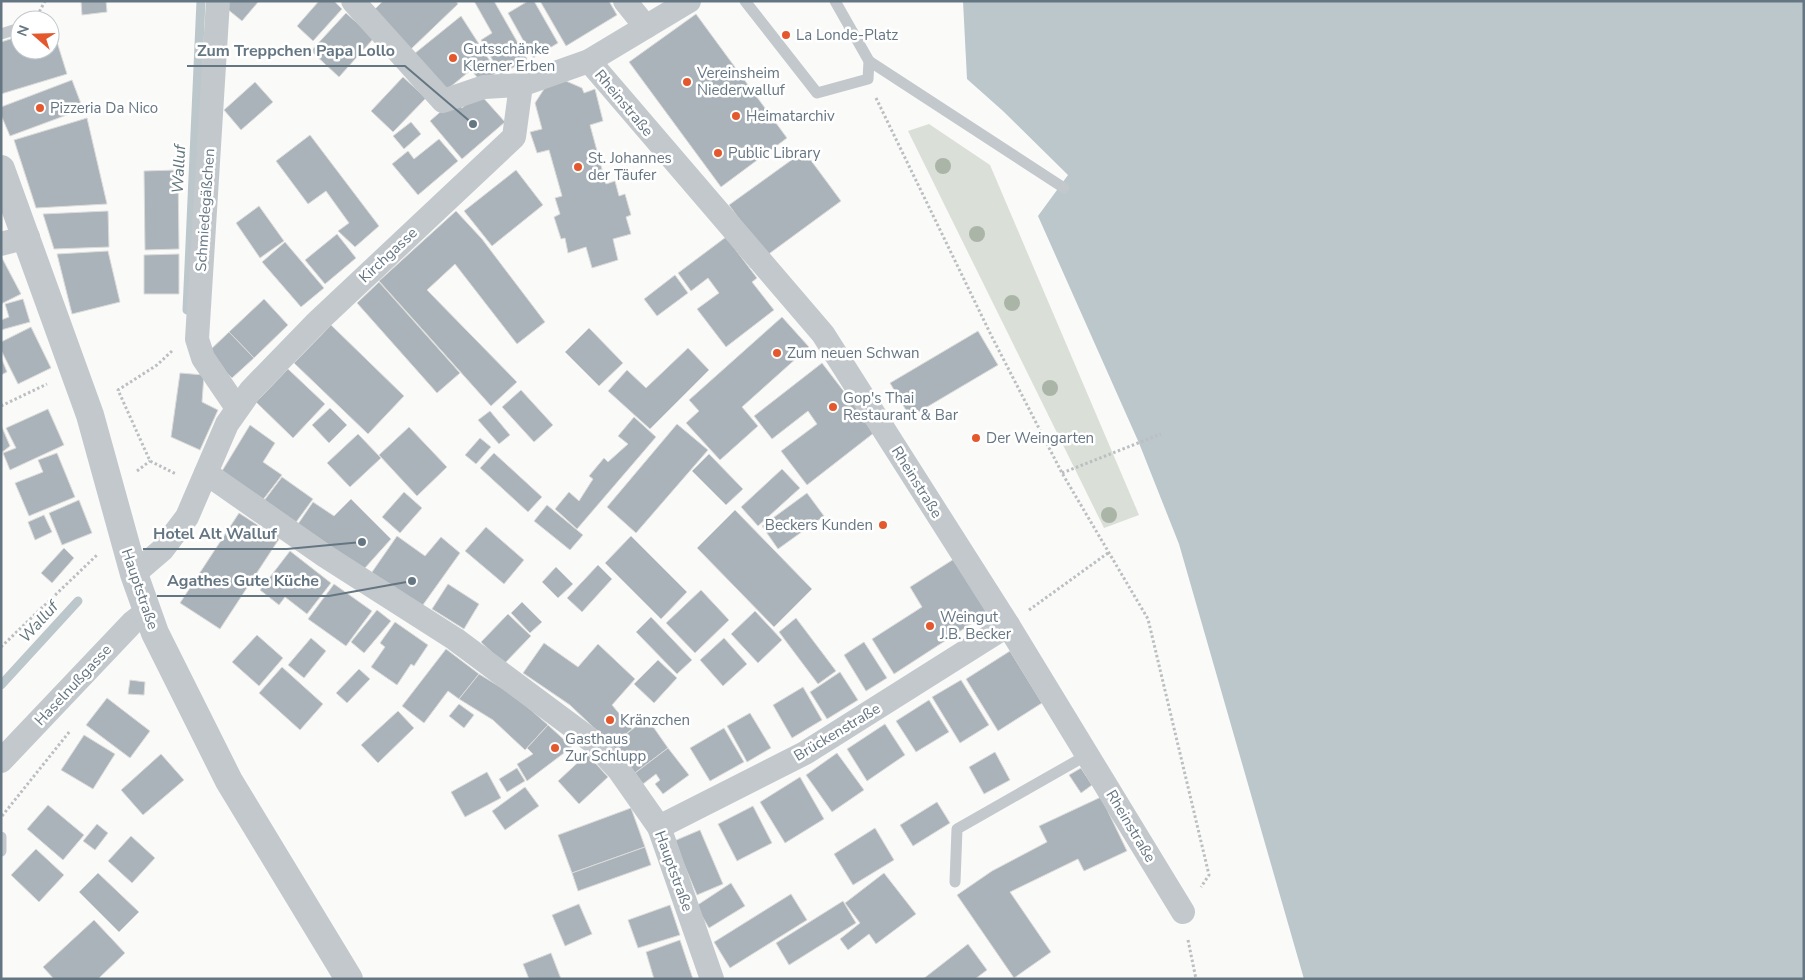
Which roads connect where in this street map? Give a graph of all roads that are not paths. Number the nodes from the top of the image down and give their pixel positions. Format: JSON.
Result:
{"nodes":[{"id":1,"x":218,"y":1,"type":"edge"},
{"id":2,"x":353,"y":1,"type":"edge"},
{"id":3,"x":625,"y":1,"type":"edge"},
{"id":4,"x":689,"y":1,"type":"edge"},
{"id":5,"x":745,"y":1,"type":"edge"},
{"id":6,"x":835,"y":1,"type":"edge"},
{"id":7,"x":646,"y":28,"type":"junction"},
{"id":8,"x":589,"y":61,"type":"junction"},
{"id":9,"x":869,"y":61,"type":"junction"},
{"id":10,"x":521,"y":85,"type":"junction"},
{"id":11,"x":1,"y":169,"type":"edge"},
{"id":12,"x":1064,"y":188,"type":"dead end"},
{"id":13,"x":28,"y":237,"type":"junction"},
{"id":14,"x":1,"y":244,"type":"edge"},
{"id":15,"x":237,"y":408,"type":"junction"},
{"id":16,"x":206,"y":473,"type":"junction"},
{"id":17,"x":134,"y":574,"type":"junction"},
{"id":18,"x":146,"y":612,"type":"junction"},
{"id":19,"x":1008,"y":625,"type":"junction"},
{"id":20,"x":1088,"y":755,"type":"junction"},
{"id":21,"x":1,"y":761,"type":"edge"},
{"id":22,"x":658,"y":827,"type":"junction"},
{"id":23,"x":1,"y":837,"type":"edge"},
{"id":24,"x":1,"y":851,"type":"edge"},
{"id":25,"x":955,"y":882,"type":"dead end"},
{"id":26,"x":1183,"y":912,"type":"road end"},
{"id":27,"x":349,"y":979,"type":"edge"},
{"id":28,"x":712,"y":979,"type":"edge"}],
"edges":[{"from":1,"to":15,"type":"street","name":"Schmiedegäßchen"},
{"from":2,"to":10,"type":"street"},
{"from":3,"to":7,"type":"street"},
{"from":4,"to":7,"type":"street"},
{"from":5,"to":9,"type":"lane"},
{"from":6,"to":9,"type":"lane"},
{"from":7,"to":8,"type":"street"},
{"from":8,"to":10,"type":"street"},
{"from":8,"to":19,"type":"street","name":"Rheinstraße"},
{"from":9,"to":12,"type":"lane"},
{"from":10,"to":15,"type":"street","name":"Kirchgasse"},
{"from":11,"to":13,"type":"street","name":"Hauptstraße"},
{"from":13,"to":14,"type":"street"},
{"from":13,"to":17,"type":"street","name":"Hauptstraße"},
{"from":15,"to":16,"type":"street","name":"Kirchgasse"},
{"from":16,"to":17,"type":"street","name":"Kirchgasse"},
{"from":16,"to":22,"type":"street","name":"Hauptstraße"},
{"from":17,"to":18,"type":"street","name":"Hauptstraße"},
{"from":18,"to":21,"type":"street","name":"Haselnußgasse"},
{"from":18,"to":27,"type":"street","name":"Hauptstraße"},
{"from":19,"to":20,"type":"street","name":"Rheinstraße"},
{"from":19,"to":22,"type":"street","name":"Brückenstraße"},
{"from":20,"to":25,"type":"lane"},
{"from":20,"to":26,"type":"street","name":"Rheinstraße"},
{"from":22,"to":28,"type":"street","name":"Hauptstraße"},
{"from":23,"to":24,"type":"lane"}]}
